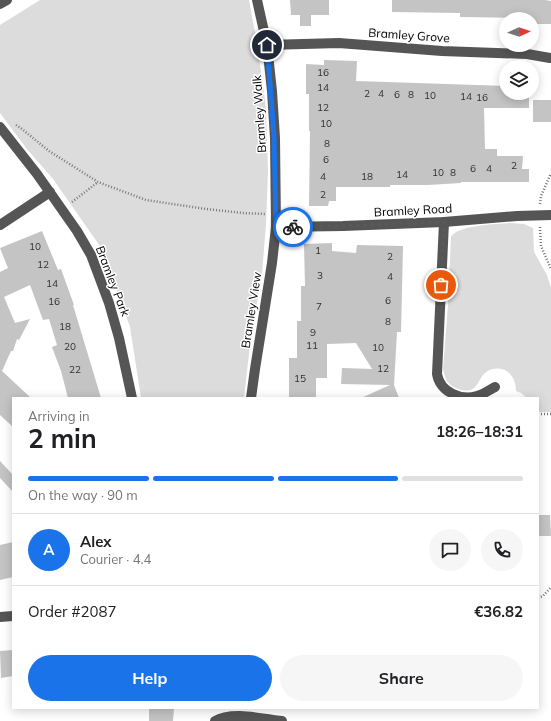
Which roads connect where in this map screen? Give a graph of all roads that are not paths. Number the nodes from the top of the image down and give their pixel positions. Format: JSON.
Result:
{"nodes":[{"id":1,"x":7,"y":0,"type":"edge"},
{"id":2,"x":257,"y":0,"type":"edge"},
{"id":3,"x":0,"y":4,"type":"edge"},
{"id":4,"x":267,"y":45,"type":"junction"},
{"id":5,"x":550,"y":58,"type":"dead end"},
{"id":6,"x":0,"y":127,"type":"edge"},
{"id":7,"x":50,"y":192,"type":"junction"},
{"id":8,"x":551,"y":215,"type":"edge"},
{"id":9,"x":444,"y":222,"type":"junction"},
{"id":10,"x":0,"y":225,"type":"edge"},
{"id":11,"x":276,"y":227,"type":"junction"},
{"id":12,"x":495,"y":387,"type":"dead end"},
{"id":13,"x":132,"y":397,"type":"edge"},
{"id":14,"x":251,"y":397,"type":"edge"},
{"id":15,"x":12,"y":616,"type":"edge"},
{"id":16,"x":0,"y":617,"type":"edge"},
{"id":17,"x":214,"y":721,"type":"edge"},
{"id":18,"x":282,"y":721,"type":"edge"}],
"edges":[{"from":1,"to":3,"type":"street"},
{"from":2,"to":4,"type":"street","name":"Bramley Walk"},
{"from":4,"to":5,"type":"street","name":"Bramley Grove"},
{"from":4,"to":11,"type":"street","name":"Bramley Walk"},
{"from":6,"to":7,"type":"street","name":"Bramley Park"},
{"from":7,"to":10,"type":"street"},
{"from":7,"to":13,"type":"street","name":"Bramley Park"},
{"from":8,"to":9,"type":"street","name":"Bramley Road"},
{"from":9,"to":11,"type":"street","name":"Bramley Road"},
{"from":9,"to":12,"type":"street"},
{"from":11,"to":14,"type":"street","name":"Bramley View"},
{"from":15,"to":16,"type":"street"},
{"from":17,"to":18,"type":"street"}]}
